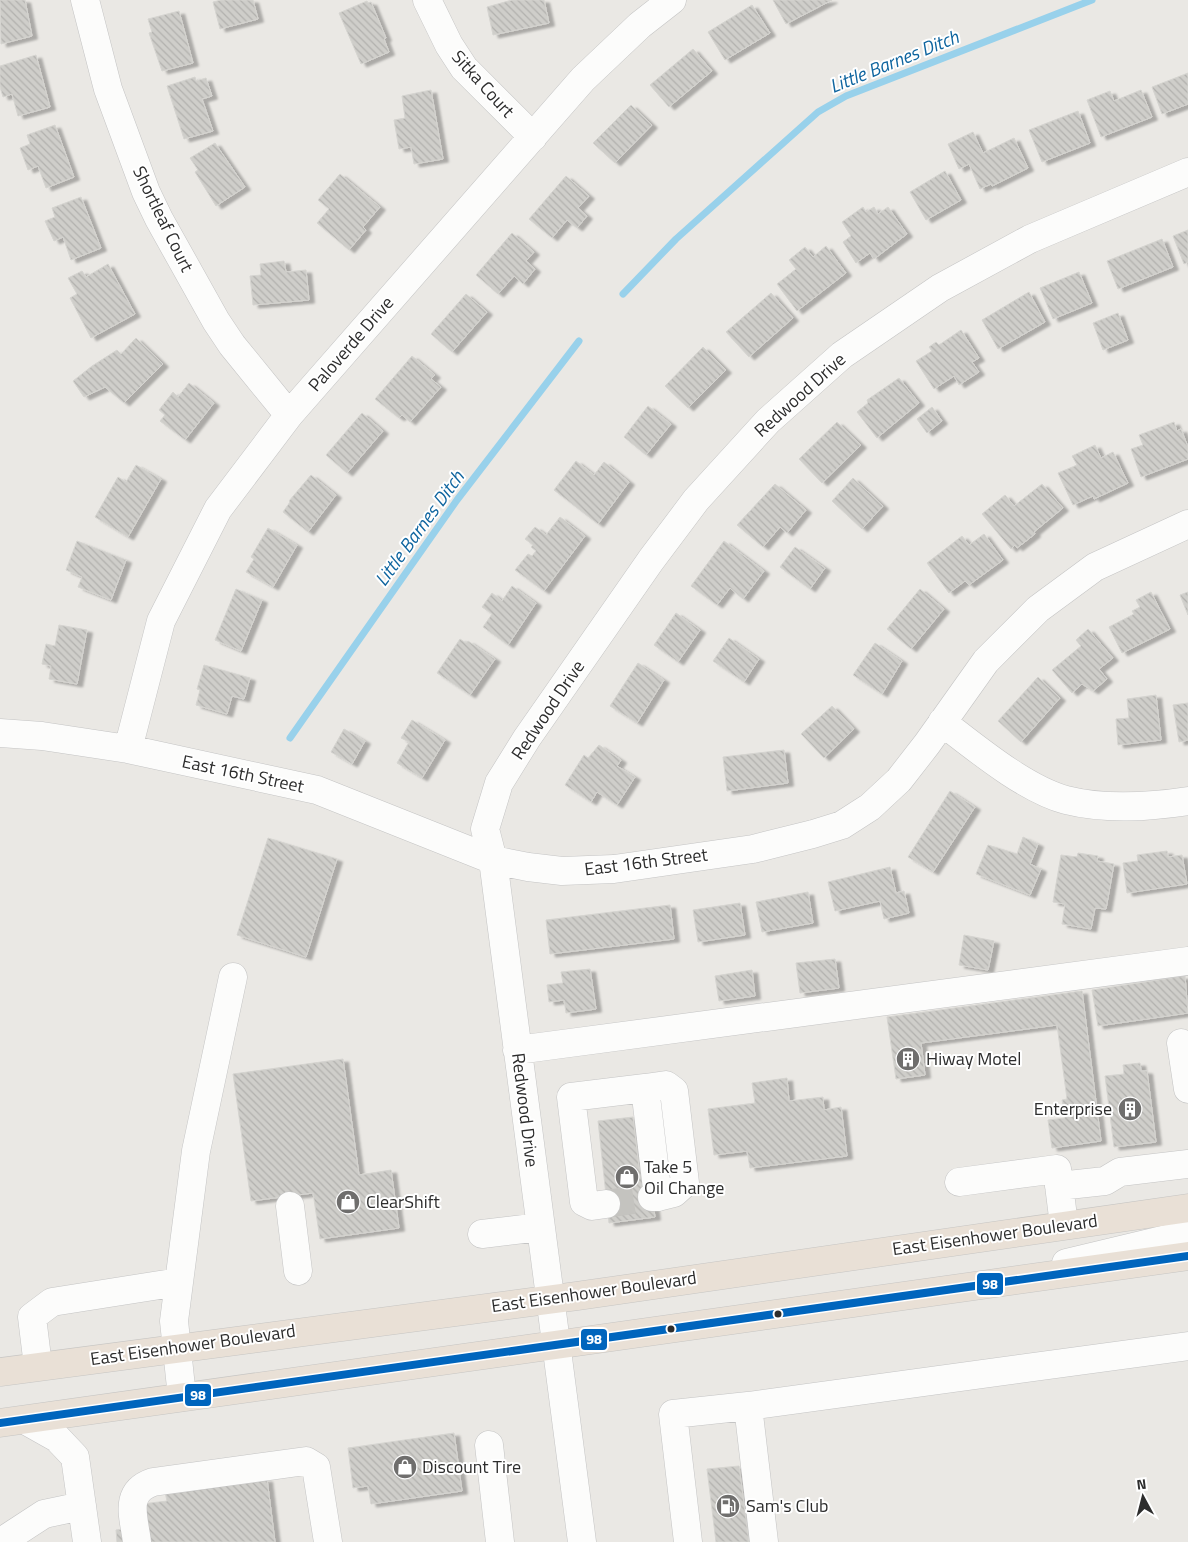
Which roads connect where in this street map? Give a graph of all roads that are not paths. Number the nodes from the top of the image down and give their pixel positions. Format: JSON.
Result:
{"nodes":[{"id":1,"x":85,"y":0,"type":"edge"},
{"id":2,"x":428,"y":0,"type":"edge"},
{"id":3,"x":672,"y":0,"type":"edge"},
{"id":4,"x":532,"y":137,"type":"junction"},
{"id":5,"x":1188,"y":172,"type":"edge"},
{"id":6,"x":289,"y":415,"type":"junction"},
{"id":7,"x":1188,"y":524,"type":"edge"},
{"id":8,"x":942,"y":722,"type":"junction"},
{"id":9,"x":0,"y":732,"type":"edge"},
{"id":10,"x":128,"y":749,"type":"junction"},
{"id":11,"x":1188,"y":801,"type":"edge"},
{"id":12,"x":493,"y":860,"type":"junction"},
{"id":13,"x":1188,"y":961,"type":"edge"},
{"id":14,"x":233,"y":977,"type":"dead end"},
{"id":15,"x":1181,"y":1043,"type":"dead end"},
{"id":16,"x":517,"y":1050,"type":"junction"},
{"id":17,"x":1188,"y":1089,"type":"edge"},
{"id":18,"x":1188,"y":1164,"type":"edge"},
{"id":19,"x":959,"y":1182,"type":"dead end"},
{"id":20,"x":1059,"y":1186,"type":"junction"},
{"id":21,"x":655,"y":1197,"type":"tunnel mouth"},
{"id":22,"x":606,"y":1204,"type":"tunnel mouth"},
{"id":23,"x":290,"y":1206,"type":"dead end"},
{"id":24,"x":1188,"y":1208,"type":"edge"},
{"id":25,"x":1064,"y":1225,"type":"junction"},
{"id":26,"x":540,"y":1227,"type":"junction"},
{"id":27,"x":1188,"y":1232,"type":"edge"},
{"id":28,"x":482,"y":1234,"type":"dead end"},
{"id":29,"x":1188,"y":1256,"type":"edge"},
{"id":30,"x":298,"y":1271,"type":"dead end"},
{"id":31,"x":179,"y":1282,"type":"junction"},
{"id":32,"x":970,"y":1286,"type":"junction"},
{"id":33,"x":549,"y":1300,"type":"junction"},
{"id":34,"x":556,"y":1344,"type":"junction"},
{"id":35,"x":1188,"y":1346,"type":"edge"},
{"id":36,"x":177,"y":1347,"type":"junction"},
{"id":37,"x":38,"y":1366,"type":"junction"},
{"id":38,"x":0,"y":1372,"type":"edge"},
{"id":39,"x":182,"y":1397,"type":"junction"},
{"id":40,"x":748,"y":1406,"type":"junction"},
{"id":41,"x":13,"y":1422,"type":"edge"},
{"id":42,"x":489,"y":1445,"type":"dead end"},
{"id":43,"x":82,"y":1506,"type":"junction"},
{"id":44,"x":1,"y":1542,"type":"edge"},
{"id":45,"x":87,"y":1542,"type":"edge"},
{"id":46,"x":137,"y":1542,"type":"edge"},
{"id":47,"x":328,"y":1542,"type":"edge"},
{"id":48,"x":500,"y":1542,"type":"edge"},
{"id":49,"x":582,"y":1542,"type":"edge"},
{"id":50,"x":688,"y":1542,"type":"edge"},
{"id":51,"x":764,"y":1542,"type":"edge"}],
"edges":[{"from":1,"to":6,"type":"street","name":"Shortleaf Court"},
{"from":2,"to":4,"type":"street","name":"Sitka Court"},
{"from":3,"to":4,"type":"street","name":"Paloverde Drive"},
{"from":4,"to":6,"type":"street","name":"Paloverde Drive"},
{"from":5,"to":12,"type":"street","name":"Redwood Drive"},
{"from":6,"to":10,"type":"street","name":"Paloverde Drive"},
{"from":7,"to":8,"type":"street","name":"East 16th Street"},
{"from":8,"to":11,"type":"street"},
{"from":8,"to":12,"type":"street","name":"East 16th Street"},
{"from":9,"to":10,"type":"street","name":"East 16th Street"},
{"from":10,"to":12,"type":"street","name":"East 16th Street"},
{"from":12,"to":16,"type":"street","name":"Redwood Drive"},
{"from":13,"to":16,"type":"street"},
{"from":14,"to":31,"type":"street"},
{"from":15,"to":17,"type":"street"},
{"from":16,"to":26,"type":"street","name":"Redwood Drive"},
{"from":18,"to":20,"type":"street"},
{"from":19,"to":20,"type":"street"},
{"from":20,"to":25,"type":"street"},
{"from":21,"to":22,"type":"street"},
{"from":23,"to":30,"type":"street"},
{"from":24,"to":25,"type":"highway","name":"East Eisenhower Boulevard"},
{"from":25,"to":33,"type":"highway","name":"East Eisenhower Boulevard"},
{"from":26,"to":28,"type":"street"},
{"from":26,"to":33,"type":"street","name":"Redwood Drive"},
{"from":27,"to":32,"type":"street"},
{"from":29,"to":32,"type":"highway"},
{"from":31,"to":36,"type":"street"},
{"from":31,"to":37,"type":"street"},
{"from":32,"to":34,"type":"highway"},
{"from":33,"to":34,"type":"street","name":"Redwood Drive"},
{"from":33,"to":36,"type":"highway","name":"East Eisenhower Boulevard"},
{"from":34,"to":39,"type":"highway"},
{"from":34,"to":49,"type":"street","name":"Redwood Drive"},
{"from":35,"to":40,"type":"street"},
{"from":36,"to":37,"type":"highway","name":"East Eisenhower Boulevard"},
{"from":36,"to":39,"type":"street"},
{"from":37,"to":38,"type":"highway","name":"East Eisenhower Boulevard"},
{"from":39,"to":41,"type":"highway"},
{"from":40,"to":50,"type":"street"},
{"from":40,"to":51,"type":"street"},
{"from":41,"to":43,"type":"street"},
{"from":42,"to":48,"type":"street"},
{"from":43,"to":44,"type":"street"},
{"from":43,"to":45,"type":"street"},
{"from":46,"to":47,"type":"street"}]}
